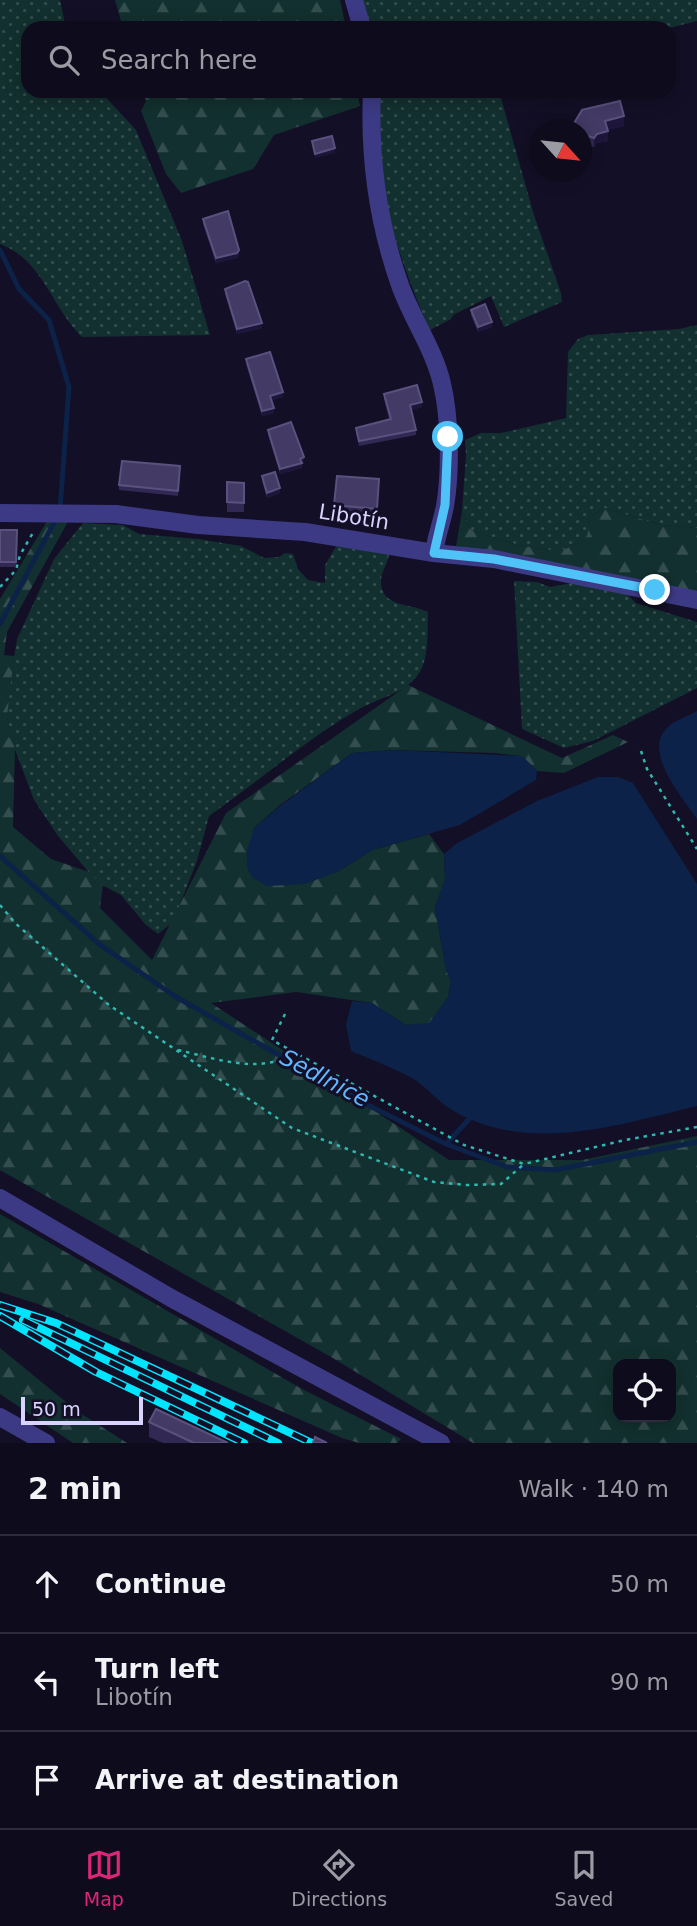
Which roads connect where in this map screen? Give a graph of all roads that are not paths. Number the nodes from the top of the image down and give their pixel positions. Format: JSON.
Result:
{"nodes":[{"id":1,"x":354,"y":0,"type":"edge"},
{"id":2,"x":360,"y":21,"type":"edge"},
{"id":3,"x":372,"y":98,"type":"edge"},
{"id":4,"x":0,"y":513,"type":"edge"},
{"id":5,"x":434,"y":553,"type":"junction"},
{"id":6,"x":697,"y":600,"type":"edge"},
{"id":7,"x":0,"y":1198,"type":"edge"},
{"id":8,"x":0,"y":1417,"type":"edge"},
{"id":9,"x":46,"y":1443,"type":"edge"},
{"id":10,"x":440,"y":1443,"type":"edge"}],
"edges":[{"from":1,"to":2,"type":"street"},
{"from":3,"to":5,"type":"street"},
{"from":4,"to":5,"type":"street","name":"Libotín"},
{"from":5,"to":6,"type":"street","name":"Libotín"},
{"from":7,"to":10,"type":"street"},
{"from":8,"to":9,"type":"street"}]}
